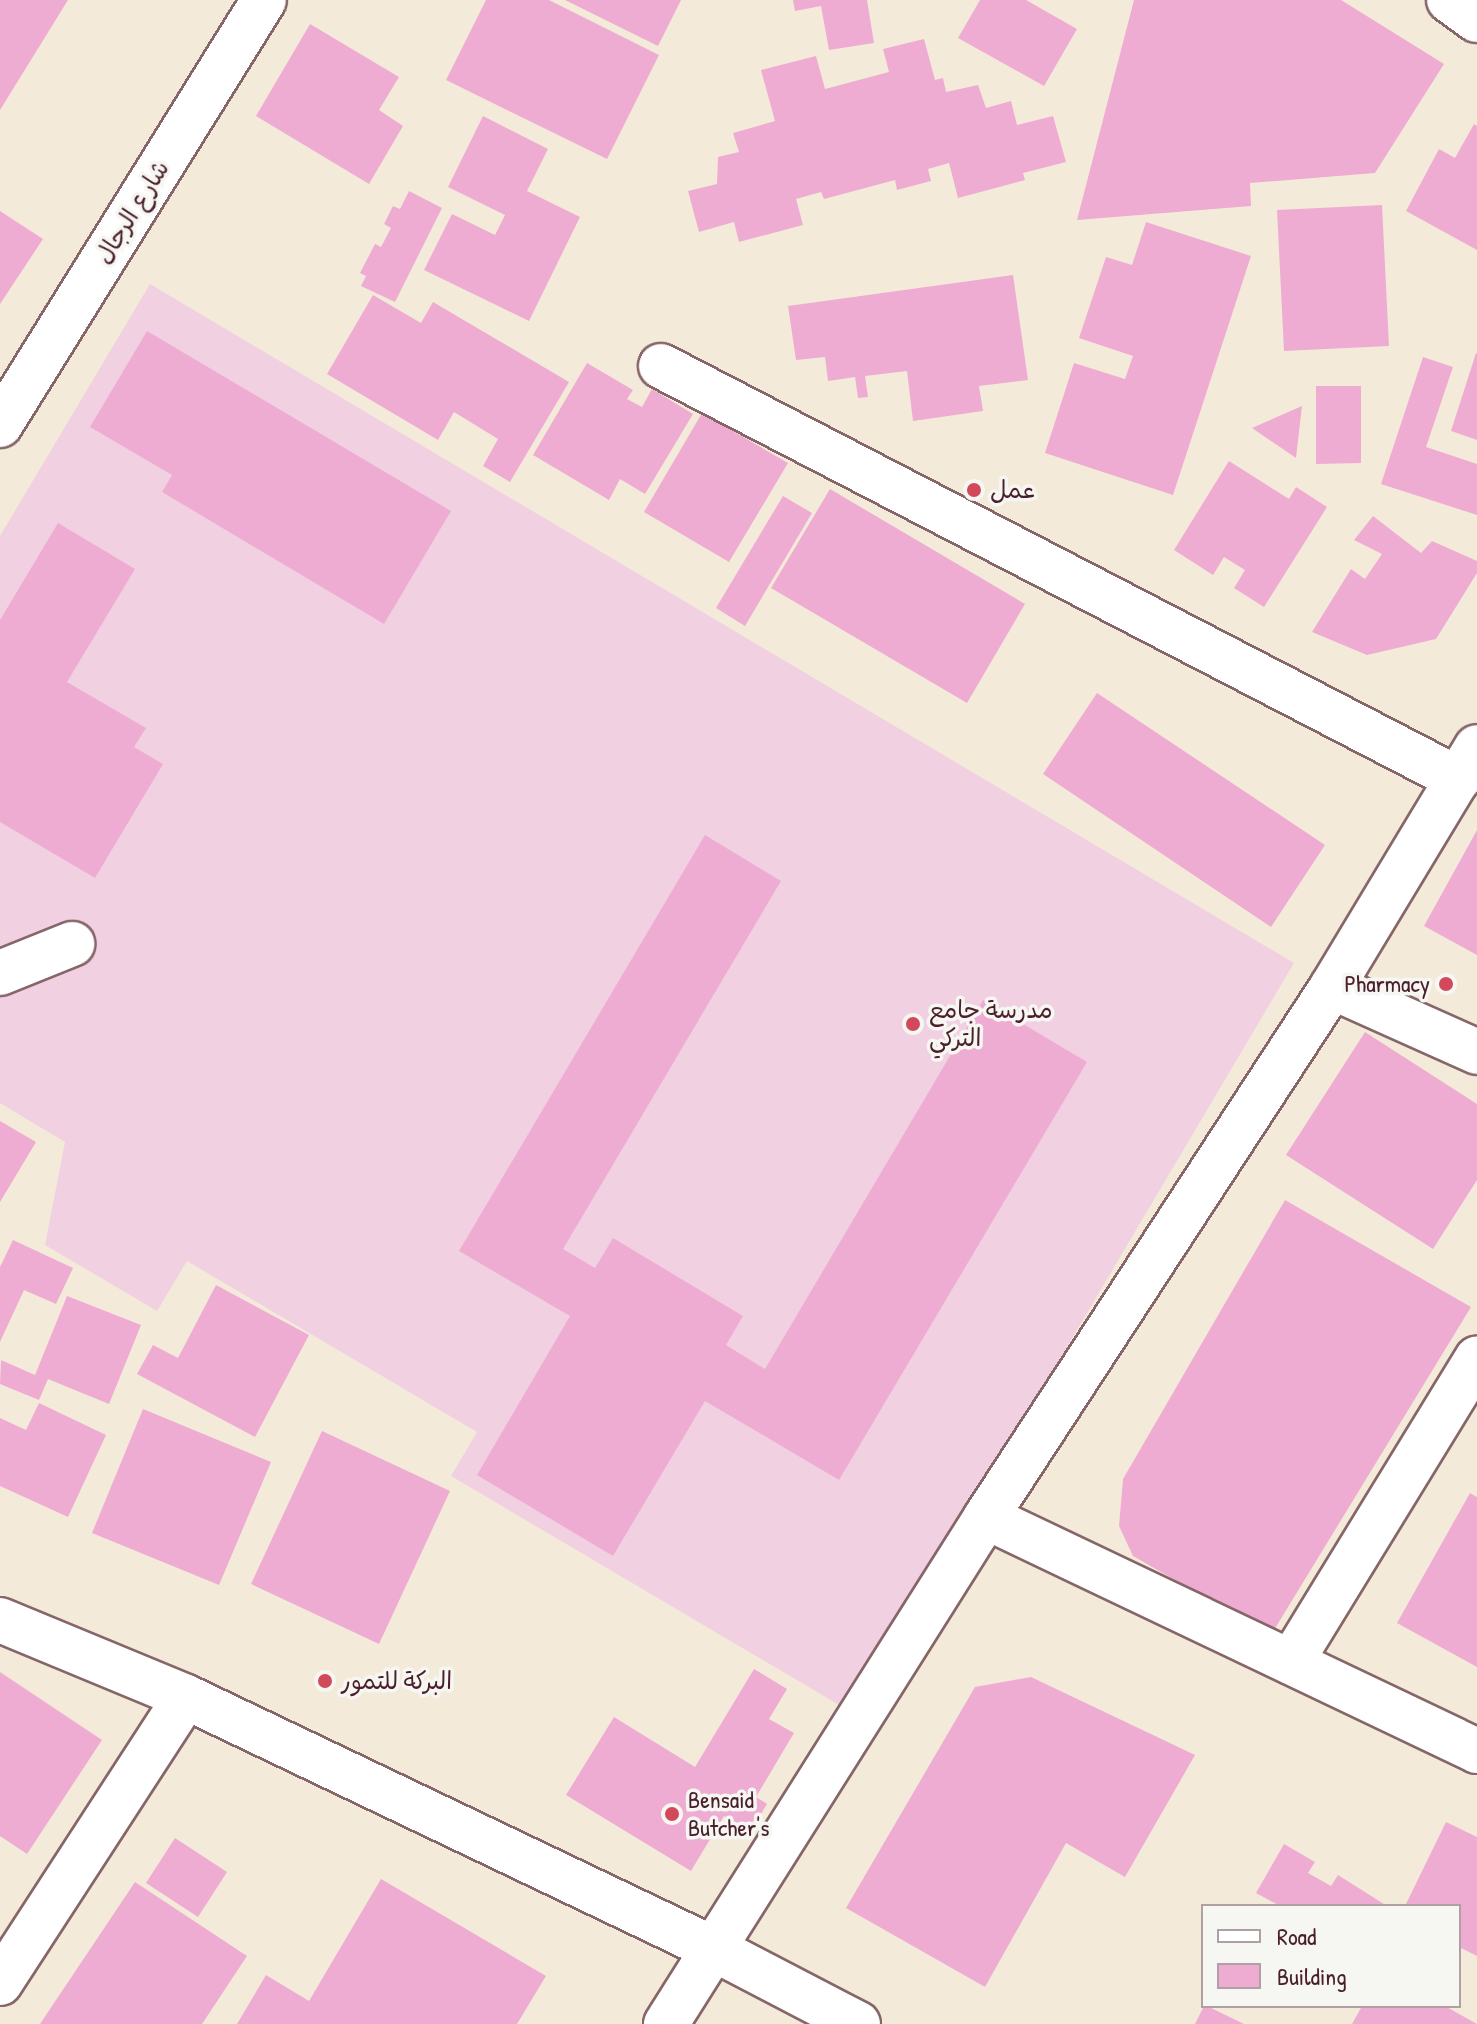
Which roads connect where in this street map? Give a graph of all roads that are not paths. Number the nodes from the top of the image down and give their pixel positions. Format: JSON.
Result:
{"nodes":[{"id":1,"x":264,"y":0,"type":"edge"},
{"id":2,"x":1449,"y":0,"type":"edge"},
{"id":3,"x":1477,"y":20,"type":"edge"},
{"id":4,"x":661,"y":366,"type":"dead end"},
{"id":5,"x":0,"y":425,"type":"edge"},
{"id":6,"x":1468,"y":763,"type":"edge"},
{"id":7,"x":72,"y":944,"type":"dead end"},
{"id":8,"x":0,"y":973,"type":"edge"},
{"id":9,"x":1332,"y":987,"type":"junction"},
{"id":10,"x":1477,"y":1052,"type":"edge"},
{"id":11,"x":1477,"y":1359,"type":"edge"},
{"id":12,"x":986,"y":1517,"type":"junction"},
{"id":13,"x":0,"y":1620,"type":"edge"},
{"id":14,"x":1291,"y":1662,"type":"junction"},
{"id":15,"x":186,"y":1697,"type":"junction"},
{"id":16,"x":1477,"y":1751,"type":"edge"},
{"id":17,"x":716,"y":1950,"type":"junction"},
{"id":18,"x":0,"y":1983,"type":"edge"},
{"id":19,"x":666,"y":2024,"type":"edge"},
{"id":20,"x":858,"y":2024,"type":"edge"}],
"edges":[{"from":1,"to":5,"type":"street","name":"شارع الرجال"},
{"from":2,"to":3,"type":"street"},
{"from":4,"to":6,"type":"street"},
{"from":6,"to":9,"type":"street"},
{"from":7,"to":8,"type":"street"},
{"from":9,"to":10,"type":"street"},
{"from":9,"to":12,"type":"street"},
{"from":11,"to":14,"type":"street"},
{"from":12,"to":14,"type":"street"},
{"from":12,"to":17,"type":"street"},
{"from":13,"to":15,"type":"street"},
{"from":14,"to":16,"type":"street"},
{"from":15,"to":17,"type":"street"},
{"from":15,"to":18,"type":"street"},
{"from":17,"to":19,"type":"street"},
{"from":17,"to":20,"type":"street"}]}
